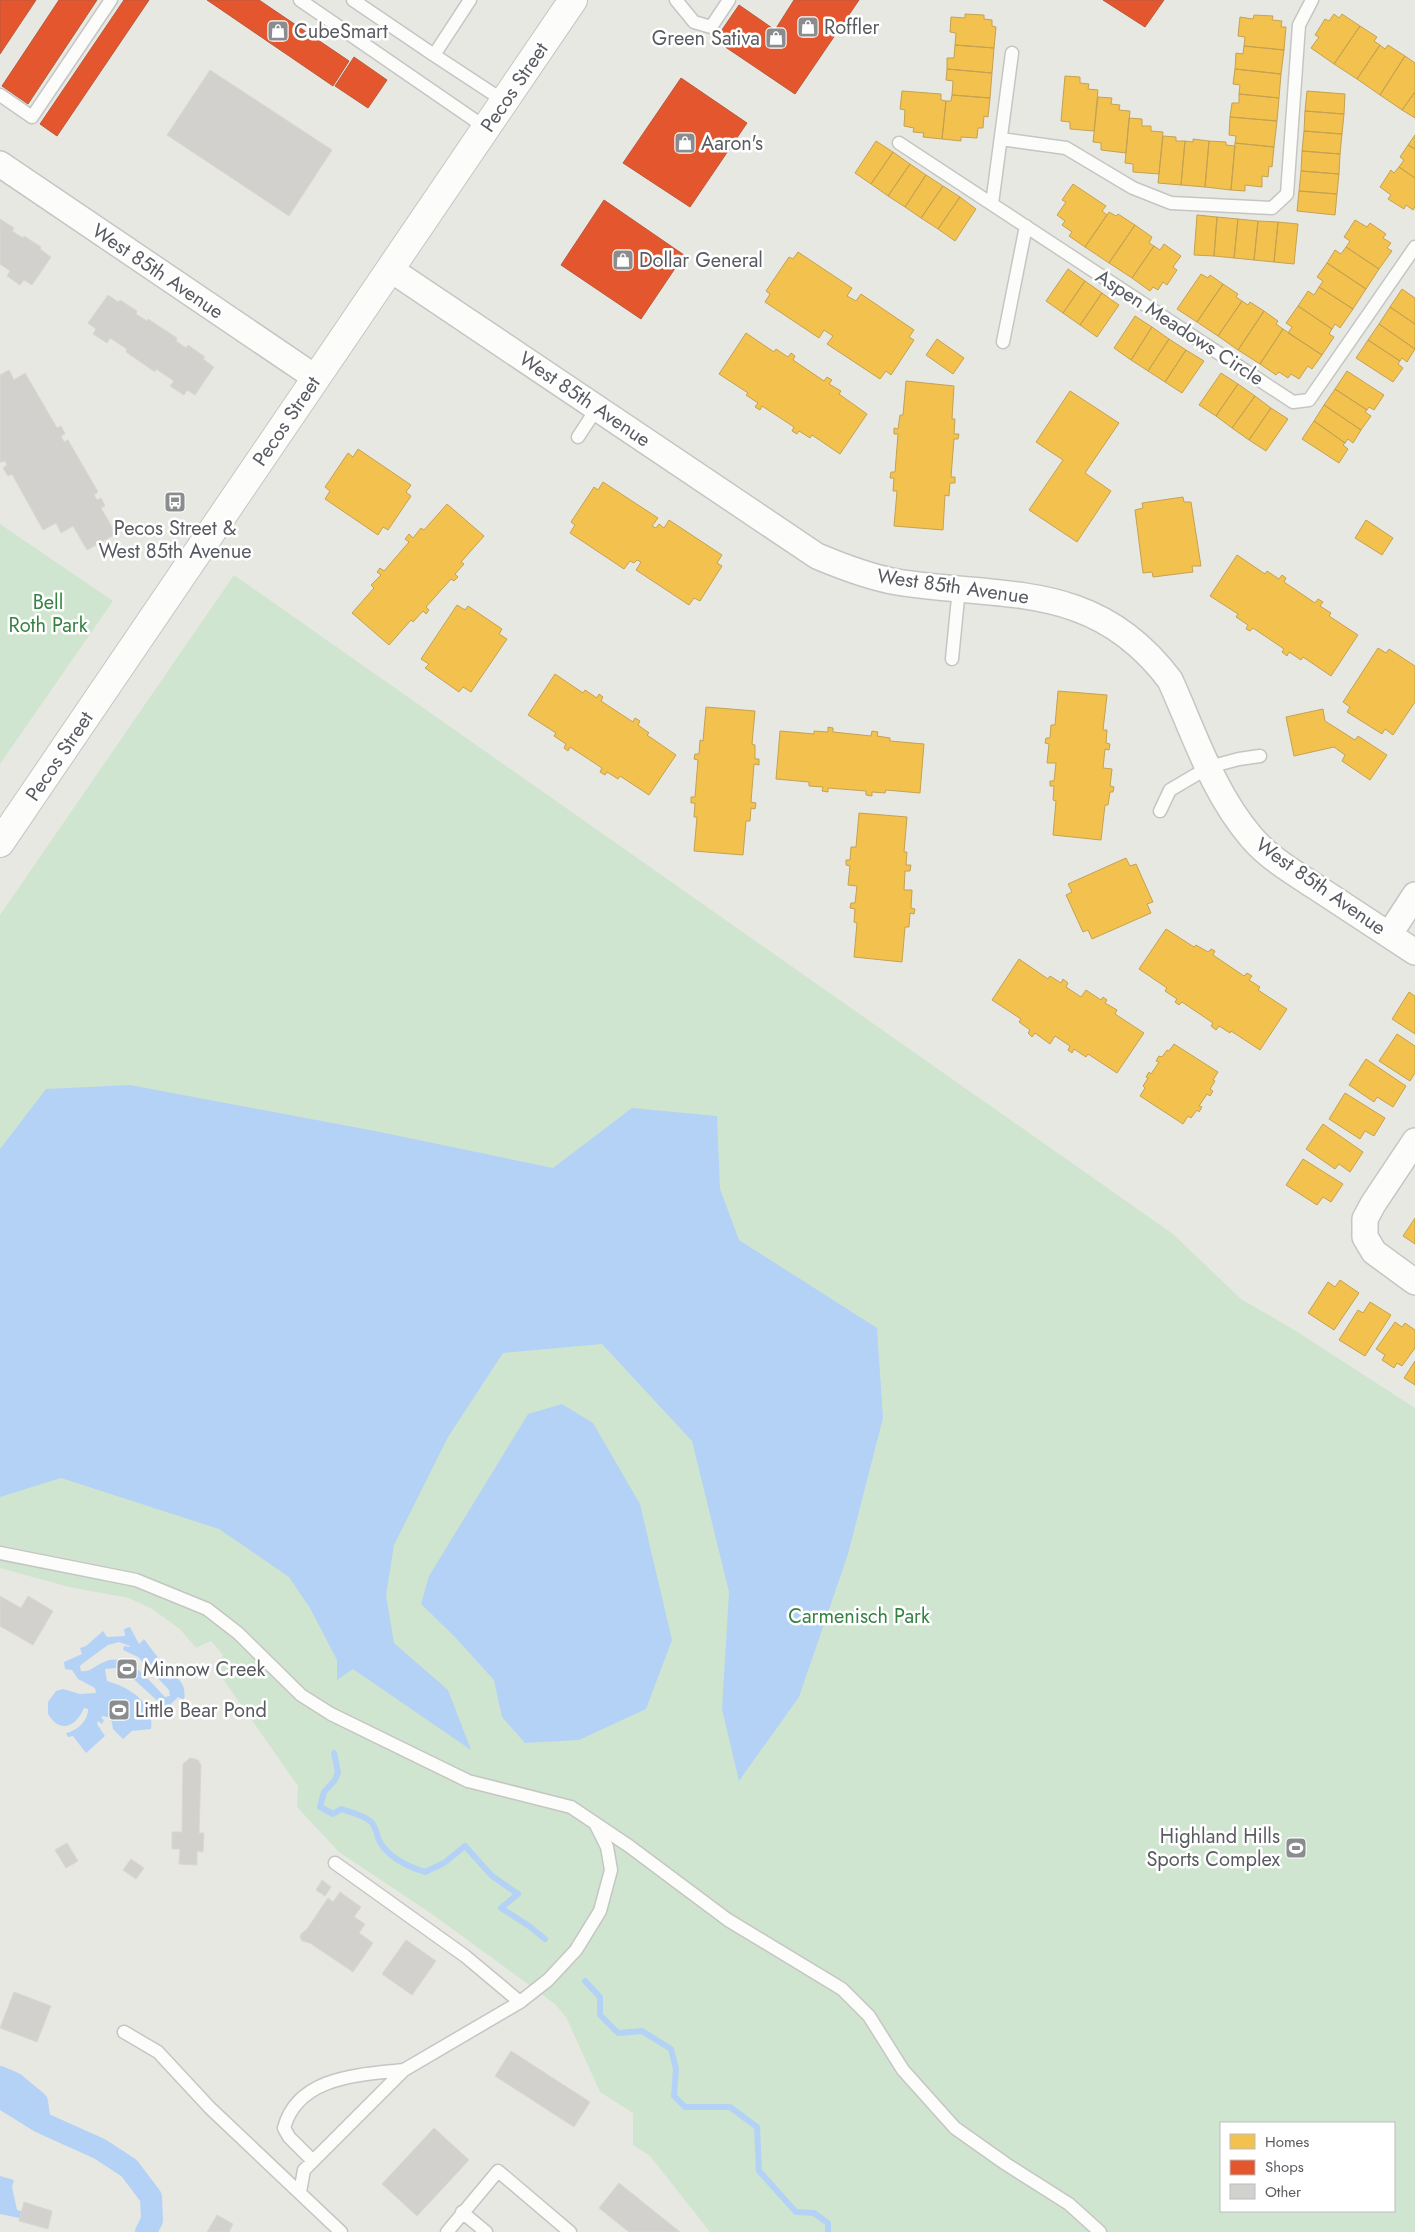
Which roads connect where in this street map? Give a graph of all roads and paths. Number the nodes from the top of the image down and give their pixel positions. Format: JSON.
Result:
{"nodes":[{"id":1,"x":111,"y":0,"type":"edge"},
{"id":2,"x":300,"y":0,"type":"edge"},
{"id":3,"x":353,"y":0,"type":"edge"},
{"id":4,"x":470,"y":0,"type":"edge"},
{"id":5,"x":573,"y":0,"type":"edge"},
{"id":6,"x":676,"y":0,"type":"edge"},
{"id":7,"x":729,"y":0,"type":"edge"},
{"id":8,"x":1312,"y":0,"type":"edge"},
{"id":9,"x":1012,"y":53,"type":"dead end"},
{"id":10,"x":434,"y":56,"type":"junction"},
{"id":11,"x":0,"y":95,"type":"edge"},
{"id":12,"x":504,"y":102,"type":"junction"},
{"id":13,"x":486,"y":128,"type":"junction"},
{"id":14,"x":1001,"y":140,"type":"junction"},
{"id":15,"x":899,"y":143,"type":"dead end"},
{"id":16,"x":0,"y":164,"type":"edge"},
{"id":17,"x":992,"y":204,"type":"junction"},
{"id":18,"x":1026,"y":226,"type":"junction"},
{"id":19,"x":1415,"y":248,"type":"edge"},
{"id":20,"x":390,"y":269,"type":"junction"},
{"id":21,"x":1003,"y":342,"type":"dead end"},
{"id":22,"x":316,"y":378,"type":"junction"},
{"id":23,"x":597,"y":408,"type":"junction"},
{"id":24,"x":578,"y":437,"type":"dead end"},
{"id":25,"x":959,"y":588,"type":"junction"},
{"id":26,"x":952,"y":659,"type":"dead end"},
{"id":27,"x":1260,"y":756,"type":"dead end"},
{"id":28,"x":1209,"y":767,"type":"junction"},
{"id":29,"x":1160,"y":811,"type":"dead end"},
{"id":30,"x":0,"y":843,"type":"edge"},
{"id":31,"x":1415,"y":896,"type":"edge"},
{"id":32,"x":1389,"y":935,"type":"junction"},
{"id":33,"x":1415,"y":952,"type":"edge"},
{"id":34,"x":1415,"y":1141,"type":"edge"},
{"id":35,"x":1415,"y":1282,"type":"edge"},
{"id":36,"x":0,"y":1553,"type":"edge"},
{"id":37,"x":596,"y":1825,"type":"junction"},
{"id":38,"x":334,"y":1863,"type":"dead end"},
{"id":39,"x":520,"y":2002,"type":"junction"},
{"id":40,"x":124,"y":2032,"type":"dead end"},
{"id":41,"x":404,"y":2070,"type":"junction"},
{"id":42,"x":313,"y":2161,"type":"junction"},
{"id":43,"x":300,"y":2192,"type":"junction"},
{"id":44,"x":462,"y":2212,"type":"junction"},
{"id":45,"x":341,"y":2232,"type":"edge"},
{"id":46,"x":447,"y":2232,"type":"edge"},
{"id":47,"x":486,"y":2232,"type":"edge"},
{"id":48,"x":570,"y":2232,"type":"edge"},
{"id":49,"x":1100,"y":2232,"type":"edge"}],
"edges":[{"from":1,"to":11,"type":"lane"},
{"from":2,"to":13,"type":"lane"},
{"from":3,"to":10,"type":"lane"},
{"from":4,"to":10,"type":"lane"},
{"from":5,"to":12,"type":"main road","name":"Pecos Street"},
{"from":6,"to":7,"type":"lane"},
{"from":8,"to":14,"type":"lane"},
{"from":9,"to":14,"type":"lane"},
{"from":10,"to":12,"type":"lane"},
{"from":12,"to":13,"type":"main road","name":"Pecos Street"},
{"from":13,"to":20,"type":"main road","name":"Pecos Street"},
{"from":14,"to":17,"type":"lane"},
{"from":15,"to":17,"type":"lane","name":"Aspen Meadows Circle"},
{"from":16,"to":22,"type":"street","name":"West 85th Avenue"},
{"from":17,"to":18,"type":"lane","name":"Aspen Meadows Circle"},
{"from":18,"to":19,"type":"lane","name":"Aspen Meadows Circle"},
{"from":18,"to":21,"type":"lane"},
{"from":20,"to":22,"type":"main road","name":"Pecos Street"},
{"from":20,"to":23,"type":"street","name":"West 85th Avenue"},
{"from":22,"to":30,"type":"main road","name":"Pecos Street"},
{"from":23,"to":24,"type":"lane"},
{"from":23,"to":25,"type":"street","name":"West 85th Avenue"},
{"from":25,"to":26,"type":"lane"},
{"from":25,"to":28,"type":"street","name":"West 85th Avenue"},
{"from":27,"to":28,"type":"lane"},
{"from":28,"to":29,"type":"lane"},
{"from":28,"to":32,"type":"street","name":"West 85th Avenue"},
{"from":31,"to":32,"type":"street"},
{"from":32,"to":33,"type":"street","name":"West 85th Avenue"},
{"from":34,"to":35,"type":"street"},
{"from":36,"to":37,"type":"lane"},
{"from":37,"to":39,"type":"lane"},
{"from":37,"to":49,"type":"lane"},
{"from":38,"to":39,"type":"lane"},
{"from":39,"to":41,"type":"lane"},
{"from":40,"to":43,"type":"lane"},
{"from":41,"to":42,"type":"lane"},
{"from":41,"to":42,"type":"lane"},
{"from":42,"to":43,"type":"lane"},
{"from":43,"to":45,"type":"lane"},
{"from":44,"to":46,"type":"lane"},
{"from":44,"to":47,"type":"lane"},
{"from":44,"to":48,"type":"lane"}]}
